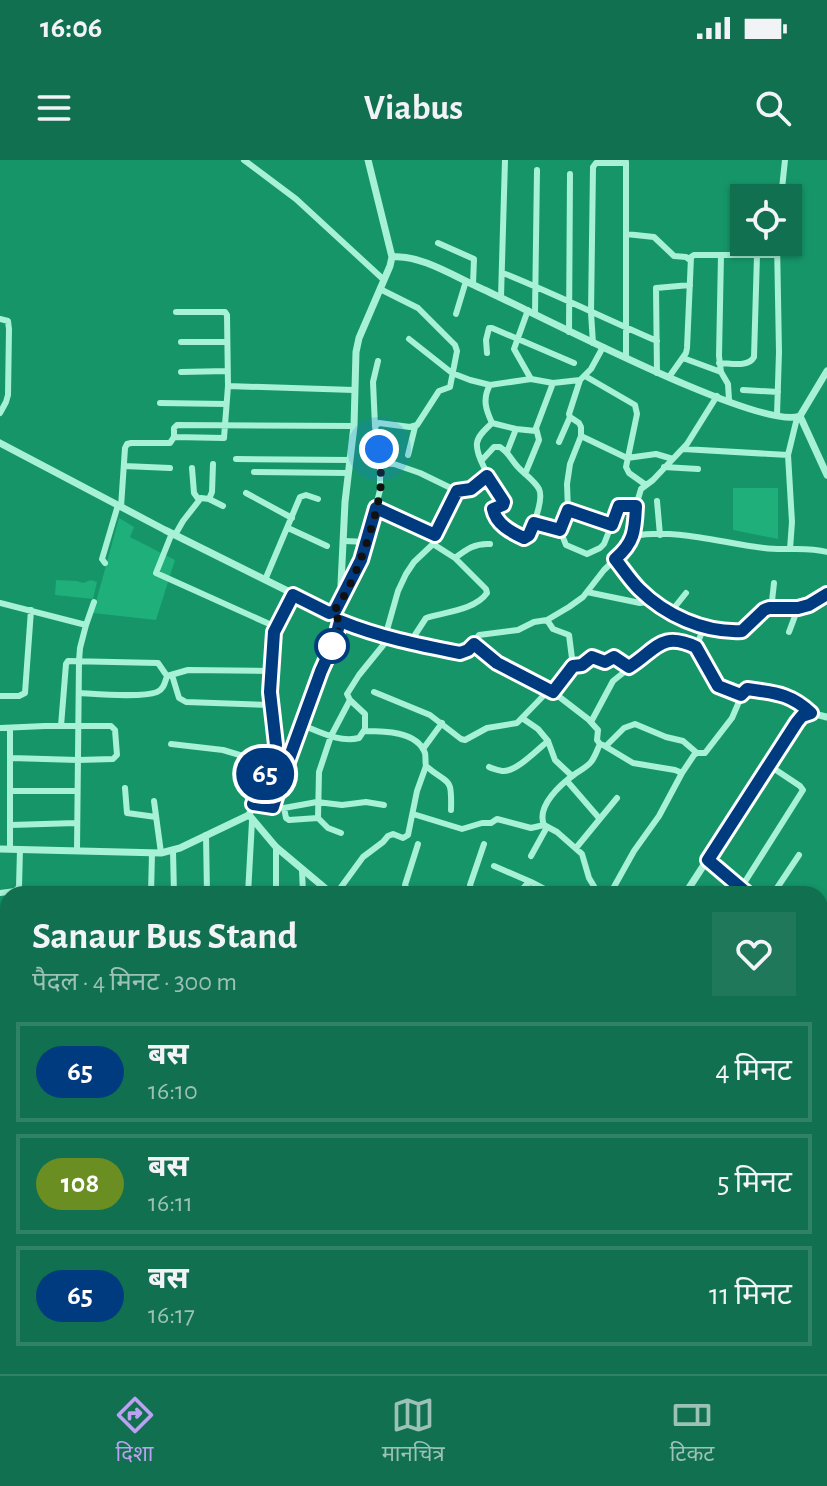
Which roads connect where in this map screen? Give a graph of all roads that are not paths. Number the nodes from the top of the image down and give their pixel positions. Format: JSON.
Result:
{"nodes":[{"id":1,"x":368,"y":160,"type":"edge"},
{"id":2,"x":505,"y":160,"type":"edge"},
{"id":3,"x":785,"y":160,"type":"edge"},
{"id":4,"x":626,"y":161,"type":"edge"},
{"id":5,"x":249,"y":162,"type":"edge"},
{"id":6,"x":537,"y":170,"type":"dead end"},
{"id":7,"x":570,"y":174,"type":"dead end"},
{"id":8,"x":782,"y":184,"type":"edge"},
{"id":9,"x":626,"y":234,"type":"junction"},
{"id":10,"x":438,"y":243,"type":"dead end"},
{"id":11,"x":721,"y":255,"type":"junction"},
{"id":12,"x":730,"y":255,"type":"edge"},
{"id":13,"x":757,"y":256,"type":"edge"},
{"id":14,"x":777,"y":256,"type":"edge"},
{"id":15,"x":392,"y":257,"type":"junction"},
{"id":16,"x":690,"y":260,"type":"junction"},
{"id":17,"x":503,"y":273,"type":"junction"},
{"id":18,"x":384,"y":280,"type":"junction"},
{"id":19,"x":470,"y":283,"type":"junction"},
{"id":20,"x":690,"y":285,"type":"junction"},
{"id":21,"x":535,"y":286,"type":"junction"},
{"id":22,"x":380,"y":289,"type":"junction"},
{"id":23,"x":501,"y":297,"type":"junction"},
{"id":24,"x":569,"y":301,"type":"junction"},
{"id":25,"x":176,"y":312,"type":"dead end"},
{"id":26,"x":531,"y":312,"type":"junction"},
{"id":27,"x":591,"y":313,"type":"junction"},
{"id":28,"x":456,"y":314,"type":"dead end"},
{"id":29,"x":0,"y":319,"type":"edge"},
{"id":30,"x":626,"y":327,"type":"junction"},
{"id":31,"x":569,"y":332,"type":"junction"},
{"id":32,"x":409,"y":339,"type":"dead end"},
{"id":33,"x":517,"y":339,"type":"junction"},
{"id":34,"x":657,"y":341,"type":"junction"},
{"id":35,"x":181,"y":342,"type":"dead end"},
{"id":36,"x":227,"y":342,"type":"junction"},
{"id":37,"x":593,"y":343,"type":"junction"},
{"id":38,"x":603,"y":347,"type":"junction"},
{"id":39,"x":487,"y":353,"type":"dead end"},
{"id":40,"x":626,"y":358,"type":"junction"},
{"id":41,"x":683,"y":358,"type":"junction"},
{"id":42,"x":378,"y":361,"type":"dead end"},
{"id":43,"x":574,"y":363,"type":"dead end"},
{"id":44,"x":719,"y":363,"type":"junction"},
{"id":45,"x":227,"y":371,"type":"junction"},
{"id":46,"x":827,"y":371,"type":"edge"},
{"id":47,"x":181,"y":372,"type":"dead end"},
{"id":48,"x":721,"y":372,"type":"junction"},
{"id":49,"x":4,"y":373,"type":"edge"},
{"id":50,"x":452,"y":373,"type":"junction"},
{"id":51,"x":657,"y":373,"type":"junction"},
{"id":52,"x":669,"y":377,"type":"junction"},
{"id":53,"x":582,"y":378,"type":"junction"},
{"id":54,"x":531,"y":379,"type":"junction"},
{"id":55,"x":553,"y":383,"type":"junction"},
{"id":56,"x":490,"y":385,"type":"junction"},
{"id":57,"x":228,"y":386,"type":"junction"},
{"id":58,"x":354,"y":390,"type":"junction"},
{"id":59,"x":743,"y":390,"type":"dead end"},
{"id":60,"x":778,"y":392,"type":"junction"},
{"id":61,"x":717,"y":396,"type":"junction"},
{"id":62,"x":729,"y":400,"type":"junction"},
{"id":63,"x":160,"y":403,"type":"dead end"},
{"id":64,"x":226,"y":404,"type":"junction"},
{"id":65,"x":0,"y":413,"type":"edge"},
{"id":66,"x":777,"y":415,"type":"junction"},
{"id":67,"x":570,"y":417,"type":"junction"},
{"id":68,"x":798,"y":417,"type":"junction"},
{"id":69,"x":492,"y":423,"type":"junction"},
{"id":70,"x":226,"y":424,"type":"junction"},
{"id":71,"x":354,"y":426,"type":"junction"},
{"id":72,"x":375,"y":426,"type":"junction"},
{"id":73,"x":415,"y":427,"type":"junction"},
{"id":74,"x":516,"y":429,"type":"junction"},
{"id":75,"x":536,"y":431,"type":"junction"},
{"id":76,"x":581,"y":436,"type":"junction"},
{"id":77,"x":174,"y":437,"type":"junction"},
{"id":78,"x":559,"y":442,"type":"dead end"},
{"id":79,"x":0,"y":443,"type":"edge"},
{"id":80,"x":683,"y":449,"type":"junction"},
{"id":81,"x":507,"y":452,"type":"junction"},
{"id":82,"x":408,"y":455,"type":"dead end"},
{"id":83,"x":788,"y":455,"type":"junction"},
{"id":84,"x":627,"y":458,"type":"junction"},
{"id":85,"x":236,"y":459,"type":"dead end"},
{"id":86,"x":673,"y":459,"type":"junction"},
{"id":87,"x":350,"y":460,"type":"junction"},
{"id":88,"x":482,"y":460,"type":"junction"},
{"id":89,"x":380,"y":463,"type":"junction"},
{"id":90,"x":213,"y":464,"type":"dead end"},
{"id":91,"x":124,"y":466,"type":"junction"},
{"id":92,"x":664,"y":467,"type":"junction"},
{"id":93,"x":170,"y":468,"type":"dead end"},
{"id":94,"x":192,"y":468,"type":"dead end"},
{"id":95,"x":698,"y":469,"type":"dead end"},
{"id":96,"x":254,"y":472,"type":"dead end"},
{"id":97,"x":348,"y":473,"type":"junction"},
{"id":98,"x":525,"y":474,"type":"junction"},
{"id":99,"x":827,"y":475,"type":"edge"},
{"id":100,"x":487,"y":476,"type":"junction"},
{"id":101,"x":646,"y":485,"type":"junction"},
{"id":102,"x":457,"y":491,"type":"junction"},
{"id":103,"x":246,"y":493,"type":"dead end"},
{"id":104,"x":209,"y":499,"type":"junction"},
{"id":105,"x":318,"y":499,"type":"dead end"},
{"id":106,"x":199,"y":500,"type":"junction"},
{"id":107,"x":657,"y":501,"type":"dead end"},
{"id":108,"x":120,"y":506,"type":"junction"},
{"id":109,"x":223,"y":506,"type":"dead end"},
{"id":110,"x":636,"y":506,"type":"junction"},
{"id":111,"x":376,"y":508,"type":"junction"},
{"id":112,"x":568,"y":510,"type":"junction"},
{"id":113,"x":292,"y":518,"type":"junction"},
{"id":114,"x":534,"y":523,"type":"junction"},
{"id":115,"x":612,"y":525,"type":"junction"},
{"id":116,"x":288,"y":528,"type":"junction"},
{"id":117,"x":560,"y":530,"type":"junction"},
{"id":118,"x":174,"y":534,"type":"junction"},
{"id":119,"x":435,"y":535,"type":"junction"},
{"id":120,"x":660,"y":535,"type":"junction"},
{"id":121,"x":633,"y":536,"type":"junction"},
{"id":122,"x":345,"y":541,"type":"junction"},
{"id":123,"x":367,"y":542,"type":"junction"},
{"id":124,"x":433,"y":544,"type":"junction"},
{"id":125,"x":490,"y":544,"type":"dead end"},
{"id":126,"x":327,"y":546,"type":"dead end"},
{"id":127,"x":790,"y":549,"type":"junction"},
{"id":128,"x":827,"y":552,"type":"edge"},
{"id":129,"x":455,"y":558,"type":"junction"},
{"id":130,"x":615,"y":559,"type":"junction"},
{"id":131,"x":105,"y":563,"type":"dead end"},
{"id":132,"x":265,"y":580,"type":"junction"},
{"id":133,"x":774,"y":583,"type":"dead end"},
{"id":134,"x":587,"y":592,"type":"junction"},
{"id":135,"x":686,"y":593,"type":"dead end"},
{"id":136,"x":827,"y":594,"type":"edge"},
{"id":137,"x":293,"y":595,"type":"junction"},
{"id":138,"x":342,"y":598,"type":"junction"},
{"id":139,"x":649,"y":598,"type":"junction"},
{"id":140,"x":94,"y":602,"type":"dead end"},
{"id":141,"x":0,"y":603,"type":"edge"},
{"id":142,"x":769,"y":608,"type":"junction"},
{"id":143,"x":798,"y":608,"type":"junction"},
{"id":144,"x":31,"y":610,"type":"junction"},
{"id":145,"x":332,"y":613,"type":"junction"},
{"id":146,"x":670,"y":613,"type":"junction"},
{"id":147,"x":547,"y":620,"type":"junction"},
{"id":148,"x":340,"y":621,"type":"junction"},
{"id":149,"x":86,"y":625,"type":"junction"},
{"id":150,"x":276,"y":627,"type":"junction"},
{"id":151,"x":704,"y":627,"type":"junction"},
{"id":152,"x":789,"y":632,"type":"dead end"},
{"id":153,"x":387,"y":637,"type":"junction"},
{"id":154,"x":411,"y":641,"type":"junction"},
{"id":155,"x":474,"y":644,"type":"junction"},
{"id":156,"x":696,"y":647,"type":"junction"},
{"id":157,"x":79,"y":661,"type":"junction"},
{"id":158,"x":573,"y":666,"type":"junction"},
{"id":159,"x":629,"y":667,"type":"junction"},
{"id":160,"x":273,"y":671,"type":"junction"},
{"id":161,"x":170,"y":676,"type":"junction"},
{"id":162,"x":551,"y":691,"type":"junction"},
{"id":163,"x":374,"y":692,"type":"dead end"},
{"id":164,"x":79,"y":693,"type":"junction"},
{"id":165,"x":741,"y":695,"type":"junction"},
{"id":166,"x":0,"y":696,"type":"edge"},
{"id":167,"x":350,"y":700,"type":"junction"},
{"id":168,"x":271,"y":705,"type":"junction"},
{"id":169,"x":811,"y":713,"type":"junction"},
{"id":170,"x":827,"y":717,"type":"edge"},
{"id":171,"x":522,"y":718,"type":"junction"},
{"id":172,"x":591,"y":722,"type":"junction"},
{"id":173,"x":442,"y":723,"type":"junction"},
{"id":174,"x":302,"y":725,"type":"junction"},
{"id":175,"x":61,"y":726,"type":"junction"},
{"id":176,"x":78,"y":726,"type":"junction"},
{"id":177,"x":0,"y":728,"type":"edge"},
{"id":178,"x":10,"y":728,"type":"junction"},
{"id":179,"x":365,"y":731,"type":"junction"},
{"id":180,"x":331,"y":736,"type":"junction"},
{"id":181,"x":548,"y":741,"type":"junction"},
{"id":182,"x":171,"y":744,"type":"dead end"},
{"id":183,"x":603,"y":745,"type":"junction"},
{"id":184,"x":423,"y":749,"type":"junction"},
{"id":185,"x":697,"y":753,"type":"junction"},
{"id":186,"x":11,"y":758,"type":"junction"},
{"id":187,"x":78,"y":760,"type":"junction"},
{"id":188,"x":270,"y":764,"type":"junction"},
{"id":189,"x":426,"y":766,"type":"junction"},
{"id":190,"x":770,"y":766,"type":"junction"},
{"id":191,"x":489,"y":767,"type":"dead end"},
{"id":192,"x":682,"y":773,"type":"junction"},
{"id":193,"x":569,"y":779,"type":"junction"},
{"id":194,"x":125,"y":788,"type":"dead end"},
{"id":195,"x":10,"y":791,"type":"junction"},
{"id":196,"x":77,"y":791,"type":"junction"},
{"id":197,"x":617,"y":798,"type":"dead end"},
{"id":198,"x":154,"y":801,"type":"dead end"},
{"id":199,"x":317,"y":802,"type":"junction"},
{"id":200,"x":253,"y":804,"type":"junction"},
{"id":201,"x":384,"y":805,"type":"dead end"},
{"id":202,"x":273,"y":807,"type":"junction"},
{"id":203,"x":284,"y":808,"type":"junction"},
{"id":204,"x":451,"y":810,"type":"dead end"},
{"id":205,"x":413,"y":814,"type":"junction"},
{"id":206,"x":156,"y":817,"type":"junction"},
{"id":207,"x":250,"y":818,"type":"junction"},
{"id":208,"x":318,"y":818,"type":"junction"},
{"id":209,"x":599,"y":818,"type":"junction"},
{"id":210,"x":76,"y":823,"type":"junction"},
{"id":211,"x":11,"y":825,"type":"junction"},
{"id":212,"x":545,"y":826,"type":"junction"},
{"id":213,"x":341,"y":833,"type":"dead end"},
{"id":214,"x":206,"y":835,"type":"junction"},
{"id":215,"x":418,"y":844,"type":"dead end"},
{"id":216,"x":484,"y":844,"type":"dead end"},
{"id":217,"x":276,"y":847,"type":"junction"},
{"id":218,"x":576,"y":848,"type":"junction"},
{"id":219,"x":0,"y":849,"type":"edge"},
{"id":220,"x":10,"y":849,"type":"junction"},
{"id":221,"x":20,"y":849,"type":"junction"},
{"id":222,"x":77,"y":850,"type":"junction"},
{"id":223,"x":173,"y":851,"type":"junction"},
{"id":224,"x":156,"y":853,"type":"junction"},
{"id":225,"x":799,"y":855,"type":"dead end"},
{"id":226,"x":531,"y":856,"type":"dead end"},
{"id":227,"x":708,"y":860,"type":"junction"},
{"id":228,"x":494,"y":866,"type":"dead end"},
{"id":229,"x":302,"y":870,"type":"junction"},
{"id":230,"x":531,"y":882,"type":"junction"},
{"id":231,"x":19,"y":886,"type":"edge"},
{"id":232,"x":152,"y":886,"type":"edge"},
{"id":233,"x":174,"y":886,"type":"edge"},
{"id":234,"x":207,"y":886,"type":"edge"},
{"id":235,"x":248,"y":886,"type":"edge"},
{"id":236,"x":276,"y":886,"type":"edge"},
{"id":237,"x":303,"y":886,"type":"edge"},
{"id":238,"x":323,"y":886,"type":"edge"},
{"id":239,"x":340,"y":886,"type":"edge"},
{"id":240,"x":405,"y":886,"type":"edge"},
{"id":241,"x":470,"y":886,"type":"edge"},
{"id":242,"x":525,"y":886,"type":"edge"},
{"id":243,"x":539,"y":886,"type":"edge"},
{"id":244,"x":594,"y":886,"type":"edge"},
{"id":245,"x":614,"y":886,"type":"edge"},
{"id":246,"x":690,"y":886,"type":"edge"},
{"id":247,"x":739,"y":886,"type":"edge"},
{"id":248,"x":742,"y":886,"type":"edge"},
{"id":249,"x":778,"y":886,"type":"edge"}],
"edges":[{"from":1,"to":15,"type":"street"},
{"from":2,"to":17,"type":"street"},
{"from":3,"to":8,"type":"street"},
{"from":4,"to":9,"type":"street"},
{"from":4,"to":27,"type":"street"},
{"from":5,"to":18,"type":"street"},
{"from":6,"to":21,"type":"street"},
{"from":7,"to":24,"type":"street"},
{"from":9,"to":16,"type":"street"},
{"from":9,"to":30,"type":"street"},
{"from":10,"to":19,"type":"street"},
{"from":11,"to":12,"type":"street"},
{"from":11,"to":16,"type":"street"},
{"from":11,"to":44,"type":"street"},
{"from":13,"to":44,"type":"street"},
{"from":14,"to":60,"type":"street"},
{"from":15,"to":18,"type":"street"},
{"from":15,"to":19,"type":"street"},
{"from":16,"to":20,"type":"street"},
{"from":17,"to":21,"type":"street"},
{"from":17,"to":23,"type":"street"},
{"from":18,"to":22,"type":"street"},
{"from":19,"to":23,"type":"street"},
{"from":19,"to":28,"type":"street"},
{"from":20,"to":34,"type":"street"},
{"from":20,"to":41,"type":"street"},
{"from":21,"to":24,"type":"street"},
{"from":21,"to":26,"type":"street"},
{"from":22,"to":50,"type":"street"},
{"from":22,"to":58,"type":"street"},
{"from":23,"to":26,"type":"street"},
{"from":24,"to":27,"type":"street"},
{"from":24,"to":31,"type":"street"},
{"from":25,"to":36,"type":"street"},
{"from":26,"to":31,"type":"street"},
{"from":26,"to":33,"type":"street"},
{"from":27,"to":30,"type":"street"},
{"from":27,"to":37,"type":"street"},
{"from":29,"to":49,"type":"street"},
{"from":30,"to":34,"type":"street"},
{"from":30,"to":40,"type":"street"},
{"from":31,"to":37,"type":"street"},
{"from":32,"to":50,"type":"street"},
{"from":33,"to":39,"type":"street"},
{"from":33,"to":43,"type":"street"},
{"from":33,"to":54,"type":"street"},
{"from":34,"to":51,"type":"street"},
{"from":35,"to":36,"type":"street"},
{"from":36,"to":45,"type":"street"},
{"from":37,"to":38,"type":"street"},
{"from":38,"to":40,"type":"street"},
{"from":38,"to":53,"type":"street"},
{"from":40,"to":51,"type":"street"},
{"from":41,"to":48,"type":"street"},
{"from":41,"to":52,"type":"street"},
{"from":42,"to":72,"type":"street"},
{"from":44,"to":48,"type":"street"},
{"from":45,"to":47,"type":"street"},
{"from":45,"to":57,"type":"street"},
{"from":46,"to":68,"type":"street"},
{"from":48,"to":62,"type":"street"},
{"from":49,"to":65,"type":"street"},
{"from":50,"to":56,"type":"street"},
{"from":50,"to":73,"type":"street"},
{"from":51,"to":52,"type":"street"},
{"from":52,"to":61,"type":"street"},
{"from":53,"to":55,"type":"street"},
{"from":53,"to":67,"type":"street"},
{"from":53,"to":84,"type":"street"},
{"from":54,"to":55,"type":"street"},
{"from":54,"to":56,"type":"street"},
{"from":55,"to":75,"type":"street"},
{"from":56,"to":69,"type":"street"},
{"from":57,"to":58,"type":"street"},
{"from":57,"to":64,"type":"street"},
{"from":58,"to":71,"type":"street"},
{"from":59,"to":60,"type":"street"},
{"from":60,"to":66,"type":"street"},
{"from":61,"to":62,"type":"street"},
{"from":61,"to":80,"type":"street"},
{"from":62,"to":66,"type":"street"},
{"from":63,"to":64,"type":"street"},
{"from":64,"to":70,"type":"street"},
{"from":66,"to":68,"type":"street"},
{"from":67,"to":76,"type":"street"},
{"from":67,"to":78,"type":"street"},
{"from":68,"to":83,"type":"street"},
{"from":68,"to":99,"type":"street"},
{"from":69,"to":74,"type":"street"},
{"from":69,"to":88,"type":"street"},
{"from":70,"to":71,"type":"street"},
{"from":70,"to":77,"type":"street"},
{"from":70,"to":77,"type":"street"},
{"from":71,"to":87,"type":"street"},
{"from":72,"to":73,"type":"street"},
{"from":72,"to":89,"type":"street"},
{"from":73,"to":82,"type":"street"},
{"from":74,"to":75,"type":"street"},
{"from":74,"to":81,"type":"street"},
{"from":75,"to":98,"type":"street"},
{"from":76,"to":84,"type":"street"},
{"from":76,"to":112,"type":"street"},
{"from":77,"to":91,"type":"street"},
{"from":79,"to":108,"type":"street"},
{"from":80,"to":83,"type":"street"},
{"from":80,"to":86,"type":"street"},
{"from":81,"to":88,"type":"street"},
{"from":81,"to":98,"type":"street"},
{"from":83,"to":127,"type":"street"},
{"from":84,"to":86,"type":"street"},
{"from":84,"to":101,"type":"street"},
{"from":85,"to":87,"type":"street"},
{"from":86,"to":92,"type":"street"},
{"from":87,"to":97,"type":"street"},
{"from":88,"to":100,"type":"street"},
{"from":89,"to":102,"type":"street"},
{"from":89,"to":111,"type":"street"},
{"from":90,"to":104,"type":"street"},
{"from":91,"to":93,"type":"street"},
{"from":91,"to":108,"type":"street"},
{"from":92,"to":95,"type":"street"},
{"from":92,"to":101,"type":"street"},
{"from":94,"to":106,"type":"street"},
{"from":96,"to":97,"type":"street"},
{"from":97,"to":122,"type":"street"},
{"from":98,"to":114,"type":"street"},
{"from":100,"to":102,"type":"street"},
{"from":100,"to":114,"type":"street"},
{"from":101,"to":110,"type":"street"},
{"from":102,"to":119,"type":"street"},
{"from":103,"to":113,"type":"street"},
{"from":104,"to":106,"type":"street"},
{"from":104,"to":109,"type":"street"},
{"from":105,"to":113,"type":"street"},
{"from":106,"to":118,"type":"street"},
{"from":107,"to":120,"type":"street"},
{"from":108,"to":118,"type":"street"},
{"from":108,"to":131,"type":"street"},
{"from":110,"to":115,"type":"street"},
{"from":110,"to":121,"type":"street"},
{"from":111,"to":119,"type":"street"},
{"from":111,"to":123,"type":"street"},
{"from":112,"to":115,"type":"street"},
{"from":112,"to":117,"type":"street"},
{"from":113,"to":116,"type":"street"},
{"from":114,"to":117,"type":"street"},
{"from":115,"to":117,"type":"street"},
{"from":116,"to":126,"type":"street"},
{"from":116,"to":132,"type":"street"},
{"from":118,"to":132,"type":"street"},
{"from":118,"to":150,"type":"street"},
{"from":119,"to":124,"type":"street"},
{"from":120,"to":121,"type":"street"},
{"from":120,"to":127,"type":"street"},
{"from":121,"to":130,"type":"street"},
{"from":122,"to":123,"type":"street"},
{"from":122,"to":138,"type":"street"},
{"from":123,"to":138,"type":"street"},
{"from":124,"to":129,"type":"street"},
{"from":124,"to":153,"type":"street"},
{"from":125,"to":129,"type":"street"},
{"from":127,"to":128,"type":"street"},
{"from":129,"to":154,"type":"street"},
{"from":130,"to":134,"type":"street"},
{"from":130,"to":139,"type":"street"},
{"from":132,"to":137,"type":"street"},
{"from":133,"to":142,"type":"street"},
{"from":134,"to":139,"type":"street"},
{"from":134,"to":147,"type":"street"},
{"from":135,"to":146,"type":"street"},
{"from":136,"to":143,"type":"street"},
{"from":137,"to":145,"type":"street"},
{"from":137,"to":150,"type":"street"},
{"from":138,"to":145,"type":"street"},
{"from":139,"to":146,"type":"street"},
{"from":140,"to":149,"type":"street"},
{"from":141,"to":144,"type":"street"},
{"from":142,"to":143,"type":"street"},
{"from":142,"to":151,"type":"street"},
{"from":143,"to":152,"type":"street"},
{"from":144,"to":149,"type":"street"},
{"from":144,"to":166,"type":"street"},
{"from":145,"to":148,"type":"street"},
{"from":146,"to":151,"type":"street"},
{"from":147,"to":155,"type":"street"},
{"from":147,"to":158,"type":"street"},
{"from":148,"to":153,"type":"street"},
{"from":148,"to":174,"type":"street"},
{"from":149,"to":157,"type":"street"},
{"from":150,"to":160,"type":"street"},
{"from":151,"to":156,"type":"street"},
{"from":153,"to":154,"type":"street"},
{"from":153,"to":167,"type":"street"},
{"from":154,"to":155,"type":"street"},
{"from":155,"to":162,"type":"street"},
{"from":156,"to":159,"type":"street"},
{"from":156,"to":165,"type":"street"},
{"from":157,"to":161,"type":"street"},
{"from":157,"to":164,"type":"street"},
{"from":157,"to":175,"type":"street"},
{"from":158,"to":159,"type":"street"},
{"from":158,"to":162,"type":"street"},
{"from":159,"to":172,"type":"street"},
{"from":160,"to":161,"type":"street"},
{"from":160,"to":168,"type":"street"},
{"from":161,"to":164,"type":"street"},
{"from":161,"to":168,"type":"street"},
{"from":162,"to":171,"type":"street"},
{"from":162,"to":172,"type":"street"},
{"from":163,"to":173,"type":"street"},
{"from":164,"to":176,"type":"street"},
{"from":165,"to":169,"type":"street"},
{"from":165,"to":185,"type":"street"},
{"from":167,"to":179,"type":"street"},
{"from":167,"to":180,"type":"street"},
{"from":168,"to":188,"type":"street"},
{"from":169,"to":170,"type":"street"},
{"from":169,"to":190,"type":"street"},
{"from":171,"to":173,"type":"street"},
{"from":171,"to":181,"type":"street"},
{"from":172,"to":183,"type":"street"},
{"from":173,"to":184,"type":"street"},
{"from":174,"to":180,"type":"street"},
{"from":174,"to":202,"type":"street"},
{"from":175,"to":176,"type":"street"},
{"from":175,"to":178,"type":"street"},
{"from":176,"to":187,"type":"street"},
{"from":176,"to":187,"type":"street"},
{"from":177,"to":178,"type":"street"},
{"from":178,"to":186,"type":"street"},
{"from":179,"to":180,"type":"street"},
{"from":179,"to":184,"type":"street"},
{"from":180,"to":199,"type":"street"},
{"from":181,"to":191,"type":"street"},
{"from":181,"to":193,"type":"street"},
{"from":182,"to":188,"type":"street"},
{"from":183,"to":185,"type":"street"},
{"from":183,"to":192,"type":"street"},
{"from":183,"to":193,"type":"street"},
{"from":184,"to":189,"type":"street"},
{"from":185,"to":192,"type":"street"},
{"from":186,"to":187,"type":"street"},
{"from":186,"to":195,"type":"street"},
{"from":187,"to":196,"type":"street"},
{"from":188,"to":200,"type":"street"},
{"from":189,"to":204,"type":"street"},
{"from":189,"to":205,"type":"street"},
{"from":190,"to":227,"type":"street"},
{"from":190,"to":248,"type":"street"},
{"from":192,"to":245,"type":"street"},
{"from":193,"to":209,"type":"street"},
{"from":193,"to":212,"type":"street"},
{"from":194,"to":206,"type":"street"},
{"from":195,"to":196,"type":"street"},
{"from":195,"to":211,"type":"street"},
{"from":196,"to":210,"type":"street"},
{"from":197,"to":209,"type":"street"},
{"from":198,"to":206,"type":"street"},
{"from":199,"to":201,"type":"street"},
{"from":199,"to":203,"type":"street"},
{"from":199,"to":208,"type":"street"},
{"from":200,"to":202,"type":"street"},
{"from":200,"to":207,"type":"street"},
{"from":202,"to":203,"type":"street"},
{"from":203,"to":208,"type":"street"},
{"from":205,"to":212,"type":"street"},
{"from":205,"to":239,"type":"street"},
{"from":206,"to":224,"type":"street"},
{"from":207,"to":214,"type":"street"},
{"from":207,"to":217,"type":"street"},
{"from":207,"to":235,"type":"street"},
{"from":208,"to":213,"type":"street"},
{"from":209,"to":218,"type":"street"},
{"from":210,"to":211,"type":"street"},
{"from":210,"to":222,"type":"street"},
{"from":211,"to":220,"type":"street"},
{"from":212,"to":218,"type":"street"},
{"from":212,"to":226,"type":"street"},
{"from":214,"to":223,"type":"street"},
{"from":214,"to":234,"type":"street"},
{"from":215,"to":240,"type":"street"},
{"from":216,"to":241,"type":"street"},
{"from":217,"to":229,"type":"street"},
{"from":217,"to":236,"type":"street"},
{"from":218,"to":244,"type":"street"},
{"from":219,"to":220,"type":"street"},
{"from":220,"to":221,"type":"street"},
{"from":221,"to":222,"type":"street"},
{"from":221,"to":231,"type":"street"},
{"from":222,"to":224,"type":"street"},
{"from":223,"to":224,"type":"street"},
{"from":223,"to":233,"type":"street"},
{"from":224,"to":232,"type":"street"},
{"from":225,"to":249,"type":"street"},
{"from":227,"to":246,"type":"street"},
{"from":227,"to":247,"type":"street"},
{"from":228,"to":230,"type":"street"},
{"from":229,"to":237,"type":"street"},
{"from":229,"to":238,"type":"street"},
{"from":230,"to":242,"type":"street"},
{"from":230,"to":243,"type":"street"}]}
